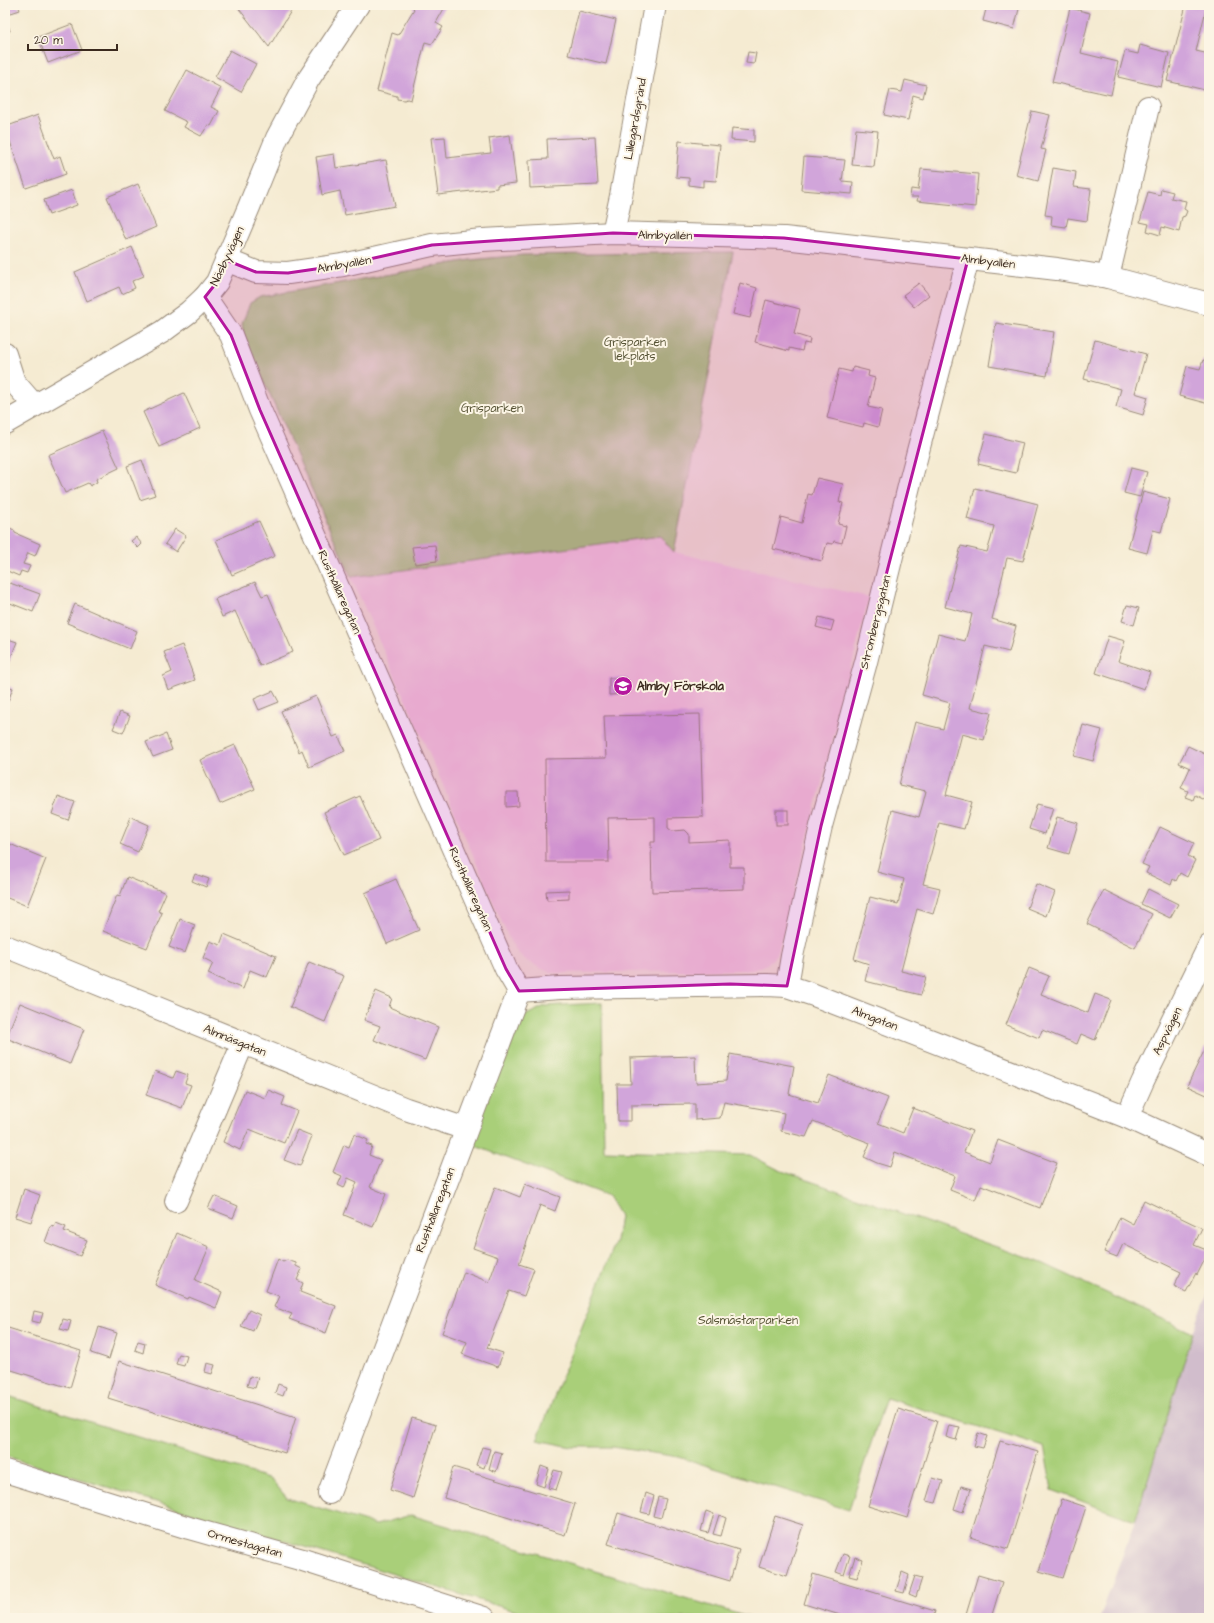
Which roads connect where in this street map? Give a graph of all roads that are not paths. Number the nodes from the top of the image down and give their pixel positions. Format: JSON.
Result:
{"nodes":[{"id":1,"x":358,"y":5,"type":"edge"},
{"id":2,"x":655,"y":5,"type":"edge"},
{"id":3,"x":1148,"y":106,"type":"dead end"},
{"id":4,"x":613,"y":233,"type":"junction"},
{"id":5,"x":968,"y":259,"type":"junction"},
{"id":6,"x":226,"y":260,"type":"junction"},
{"id":7,"x":1108,"y":277,"type":"junction"},
{"id":8,"x":205,"y":297,"type":"junction"},
{"id":9,"x":1209,"y":304,"type":"edge"},
{"id":10,"x":5,"y":354,"type":"edge"},
{"id":11,"x":34,"y":405,"type":"junction"},
{"id":12,"x":5,"y":423,"type":"edge"},
{"id":13,"x":5,"y":946,"type":"edge"},
{"id":14,"x":1209,"y":946,"type":"edge"},
{"id":15,"x":787,"y":986,"type":"junction"},
{"id":16,"x":519,"y":991,"type":"junction"},
{"id":17,"x":243,"y":1043,"type":"junction"},
{"id":18,"x":1127,"y":1117,"type":"junction"},
{"id":19,"x":466,"y":1129,"type":"junction"},
{"id":20,"x":1209,"y":1155,"type":"edge"},
{"id":21,"x":176,"y":1201,"type":"dead end"},
{"id":22,"x":5,"y":1471,"type":"edge"},
{"id":23,"x":329,"y":1493,"type":"dead end"},
{"id":24,"x":484,"y":1618,"type":"edge"}],
"edges":[{"from":1,"to":6,"type":"street","name":"Näsbyvägen"},
{"from":2,"to":4,"type":"street","name":"Lillegårdsgränd"},
{"from":3,"to":7,"type":"street"},
{"from":4,"to":5,"type":"street","name":"Almbyallén"},
{"from":4,"to":6,"type":"street","name":"Almbyallén"},
{"from":5,"to":7,"type":"street","name":"Almbyallén"},
{"from":5,"to":15,"type":"street","name":"Strombergsgatan"},
{"from":6,"to":8,"type":"street","name":"Näsbyvägen"},
{"from":7,"to":9,"type":"street","name":"Almbyallén"},
{"from":8,"to":11,"type":"street","name":"Näsbyvägen"},
{"from":8,"to":16,"type":"street","name":"Rusthållaregatan"},
{"from":10,"to":11,"type":"street"},
{"from":11,"to":12,"type":"street","name":"Näsbyvägen"},
{"from":13,"to":17,"type":"street","name":"Almnäsgatan"},
{"from":14,"to":18,"type":"street","name":"Aspvägen"},
{"from":15,"to":16,"type":"street","name":"Almgatan"},
{"from":15,"to":18,"type":"street","name":"Almgatan"},
{"from":16,"to":19,"type":"street","name":"Rusthållaregatan"},
{"from":17,"to":19,"type":"street","name":"Almnäsgatan"},
{"from":17,"to":21,"type":"street"},
{"from":18,"to":20,"type":"street","name":"Almgatan"},
{"from":19,"to":23,"type":"street","name":"Rusthållaregatan"},
{"from":22,"to":24,"type":"street","name":"Ormestagatan"}]}
